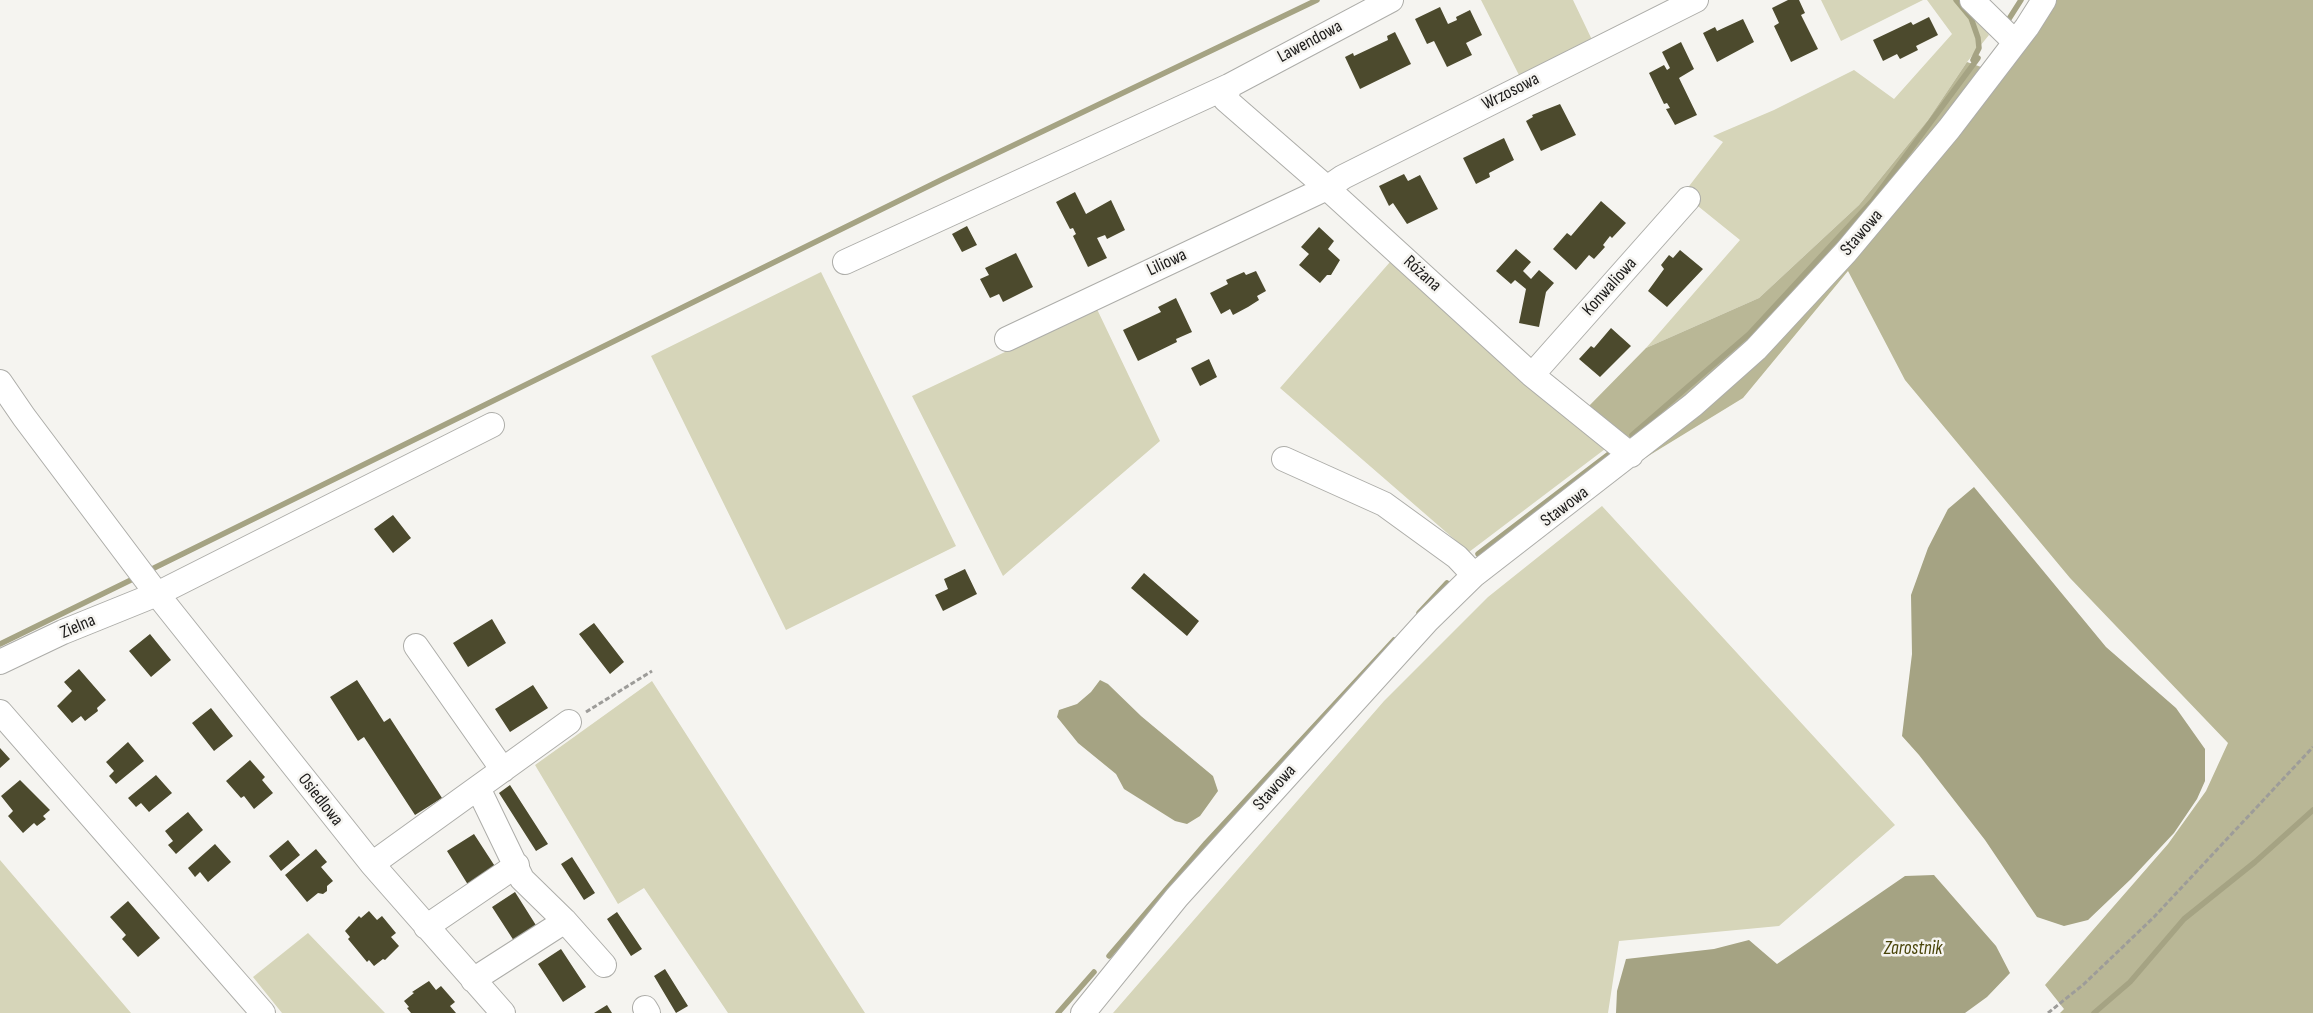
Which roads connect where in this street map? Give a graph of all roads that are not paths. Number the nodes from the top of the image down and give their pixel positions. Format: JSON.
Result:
{"nodes":[{"id":1,"x":1391,"y":0,"type":"edge"},
{"id":2,"x":1696,"y":0,"type":"edge"},
{"id":3,"x":1972,"y":0,"type":"edge"},
{"id":4,"x":2044,"y":0,"type":"edge"},
{"id":5,"x":2015,"y":42,"type":"junction"},
{"id":6,"x":1229,"y":86,"type":"junction"},
{"id":7,"x":1327,"y":188,"type":"junction"},
{"id":8,"x":1688,"y":199,"type":"dead end"},
{"id":9,"x":845,"y":262,"type":"dead end"},
{"id":10,"x":1007,"y":338,"type":"dead end"},
{"id":11,"x":1532,"y":374,"type":"junction"},
{"id":12,"x":0,"y":382,"type":"edge"},
{"id":13,"x":492,"y":425,"type":"dead end"},
{"id":14,"x":1631,"y":455,"type":"junction"},
{"id":15,"x":1284,"y":459,"type":"dead end"},
{"id":16,"x":1474,"y":575,"type":"junction"},
{"id":17,"x":152,"y":587,"type":"junction"},
{"id":18,"x":416,"y":646,"type":"dead end"},
{"id":19,"x":0,"y":662,"type":"edge"},
{"id":20,"x":0,"y":712,"type":"edge"},
{"id":21,"x":569,"y":722,"type":"road end"},
{"id":22,"x":503,"y":770,"type":"junction"},
{"id":23,"x":478,"y":788,"type":"junction"},
{"id":24,"x":372,"y":864,"type":"junction"},
{"id":25,"x":516,"y":865,"type":"junction"},
{"id":26,"x":565,"y":921,"type":"junction"},
{"id":27,"x":426,"y":927,"type":"junction"},
{"id":28,"x":604,"y":965,"type":"dead end"},
{"id":29,"x":473,"y":980,"type":"junction"},
{"id":30,"x":263,"y":1013,"type":"edge"},
{"id":31,"x":503,"y":1013,"type":"edge"},
{"id":32,"x":1083,"y":1013,"type":"edge"}],
"edges":[{"from":1,"to":6,"type":"street","name":"Lawendowa"},
{"from":2,"to":7,"type":"street","name":"Wrzosowa"},
{"from":3,"to":5,"type":"street"},
{"from":4,"to":5,"type":"street","name":"Stawowa"},
{"from":5,"to":14,"type":"street","name":"Stawowa"},
{"from":6,"to":7,"type":"street","name":"Różana"},
{"from":6,"to":9,"type":"street","name":"Lawendowa"},
{"from":7,"to":10,"type":"street","name":"Liliowa"},
{"from":7,"to":11,"type":"street","name":"Różana"},
{"from":8,"to":11,"type":"street","name":"Konwaliowa"},
{"from":11,"to":14,"type":"street","name":"Różana"},
{"from":12,"to":17,"type":"street","name":"Osiedlowa"},
{"from":13,"to":17,"type":"street","name":"Zielna"},
{"from":14,"to":16,"type":"street","name":"Stawowa"},
{"from":15,"to":16,"type":"street"},
{"from":16,"to":32,"type":"street","name":"Stawowa"},
{"from":17,"to":19,"type":"street","name":"Zielna"},
{"from":17,"to":24,"type":"street","name":"Osiedlowa"},
{"from":18,"to":22,"type":"street"},
{"from":20,"to":30,"type":"street"},
{"from":21,"to":22,"type":"street"},
{"from":22,"to":23,"type":"street"},
{"from":23,"to":24,"type":"street"},
{"from":23,"to":25,"type":"street"},
{"from":24,"to":27,"type":"street","name":"Osiedlowa"},
{"from":25,"to":26,"type":"street"},
{"from":25,"to":27,"type":"street"},
{"from":26,"to":28,"type":"street"},
{"from":26,"to":29,"type":"street"},
{"from":27,"to":29,"type":"street","name":"Osiedlowa"},
{"from":29,"to":31,"type":"street","name":"Osiedlowa"}]}
